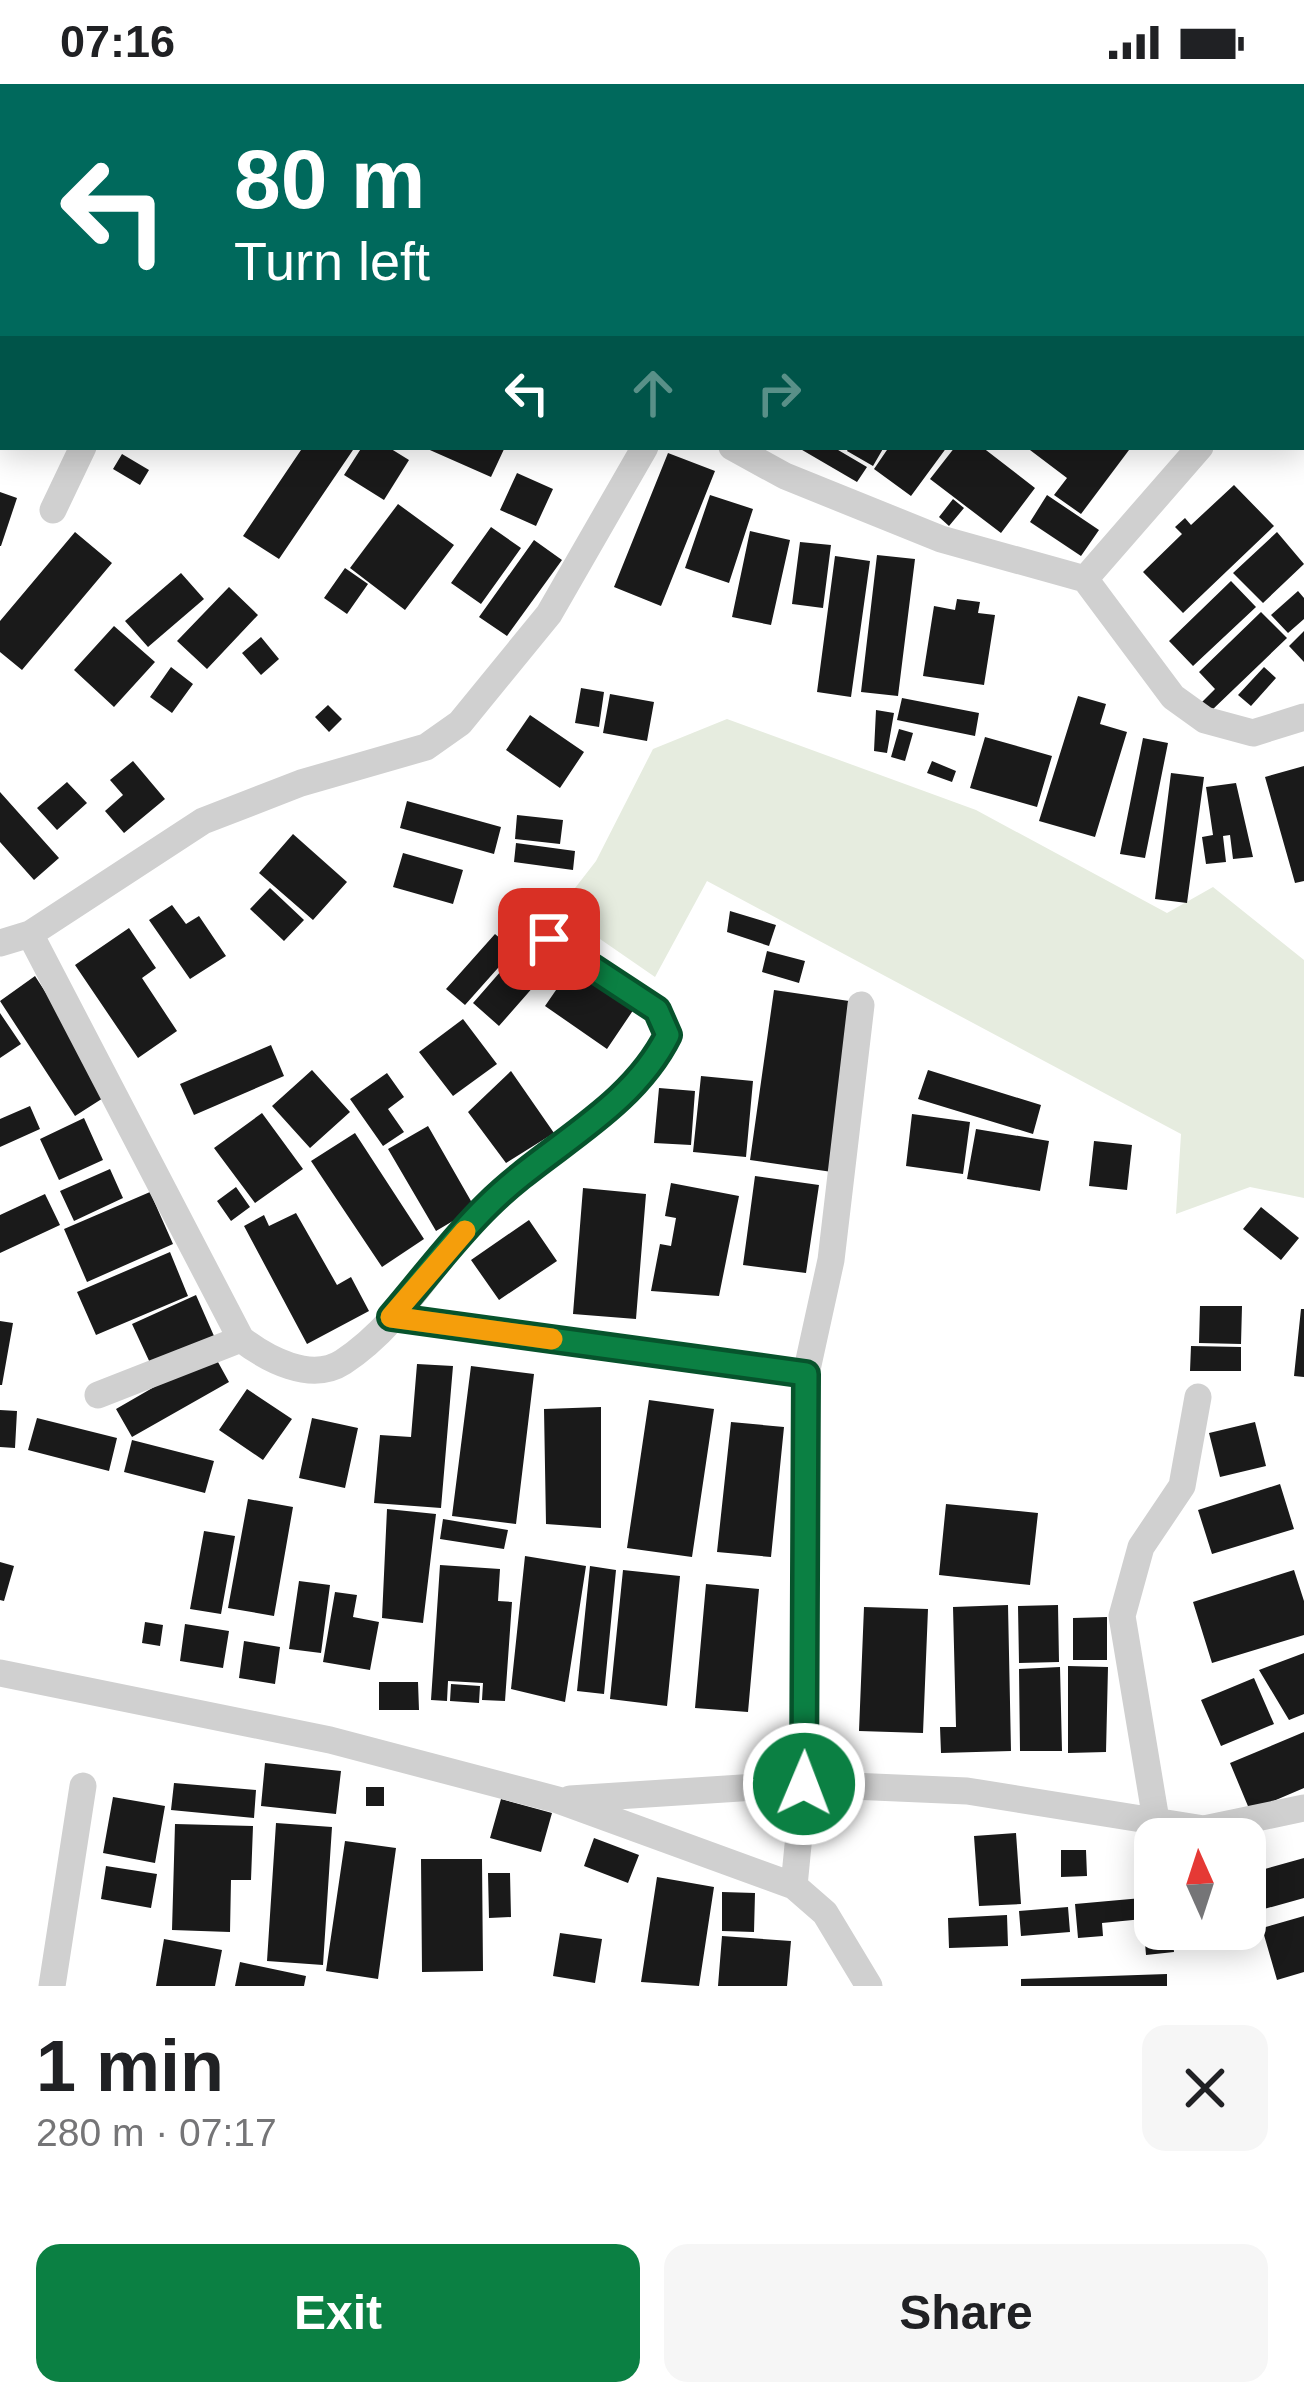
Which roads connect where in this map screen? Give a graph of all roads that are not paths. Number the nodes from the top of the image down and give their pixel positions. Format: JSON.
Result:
{"nodes":[{"id":1,"x":82,"y":450,"type":"edge"},
{"id":2,"x":643,"y":450,"type":"edge"},
{"id":3,"x":737,"y":450,"type":"edge"},
{"id":4,"x":1196,"y":450,"type":"edge"},
{"id":5,"x":53,"y":510,"type":"dead end"},
{"id":6,"x":1084,"y":578,"type":"junction"},
{"id":7,"x":1304,"y":717,"type":"edge"},
{"id":8,"x":30,"y":934,"type":"junction"},
{"id":9,"x":549,"y":939,"type":"dead end"},
{"id":10,"x":0,"y":944,"type":"edge"},
{"id":11,"x":861,"y":1005,"type":"dead end"},
{"id":12,"x":391,"y":1317,"type":"junction"},
{"id":13,"x":241,"y":1339,"type":"junction"},
{"id":14,"x":806,"y":1374,"type":"junction"},
{"id":15,"x":98,"y":1395,"type":"dead end"},
{"id":16,"x":1198,"y":1397,"type":"dead end"},
{"id":17,"x":0,"y":1673,"type":"edge"},
{"id":18,"x":804,"y":1784,"type":"junction"},
{"id":19,"x":83,"y":1786,"type":"dead end"},
{"id":20,"x":557,"y":1800,"type":"junction"},
{"id":21,"x":1304,"y":1808,"type":"edge"},
{"id":22,"x":1156,"y":1818,"type":"edge"},
{"id":23,"x":1256,"y":1818,"type":"edge"},
{"id":24,"x":1134,"y":1822,"type":"edge"},
{"id":25,"x":794,"y":1886,"type":"junction"},
{"id":26,"x":52,"y":1986,"type":"edge"},
{"id":27,"x":869,"y":1986,"type":"edge"}],
"edges":[{"from":1,"to":5,"type":"street"},
{"from":2,"to":8,"type":"street"},
{"from":3,"to":6,"type":"street"},
{"from":4,"to":6,"type":"street"},
{"from":6,"to":7,"type":"street"},
{"from":8,"to":10,"type":"street"},
{"from":8,"to":13,"type":"street"},
{"from":9,"to":12,"type":"street"},
{"from":11,"to":14,"type":"street"},
{"from":12,"to":13,"type":"street"},
{"from":12,"to":14,"type":"street"},
{"from":13,"to":15,"type":"street"},
{"from":14,"to":18,"type":"street"},
{"from":16,"to":22,"type":"street"},
{"from":17,"to":20,"type":"street"},
{"from":18,"to":20,"type":"street"},
{"from":18,"to":24,"type":"street"},
{"from":18,"to":25,"type":"street"},
{"from":19,"to":26,"type":"street"},
{"from":20,"to":25,"type":"street"},
{"from":21,"to":23,"type":"street"},
{"from":25,"to":27,"type":"street"}]}
